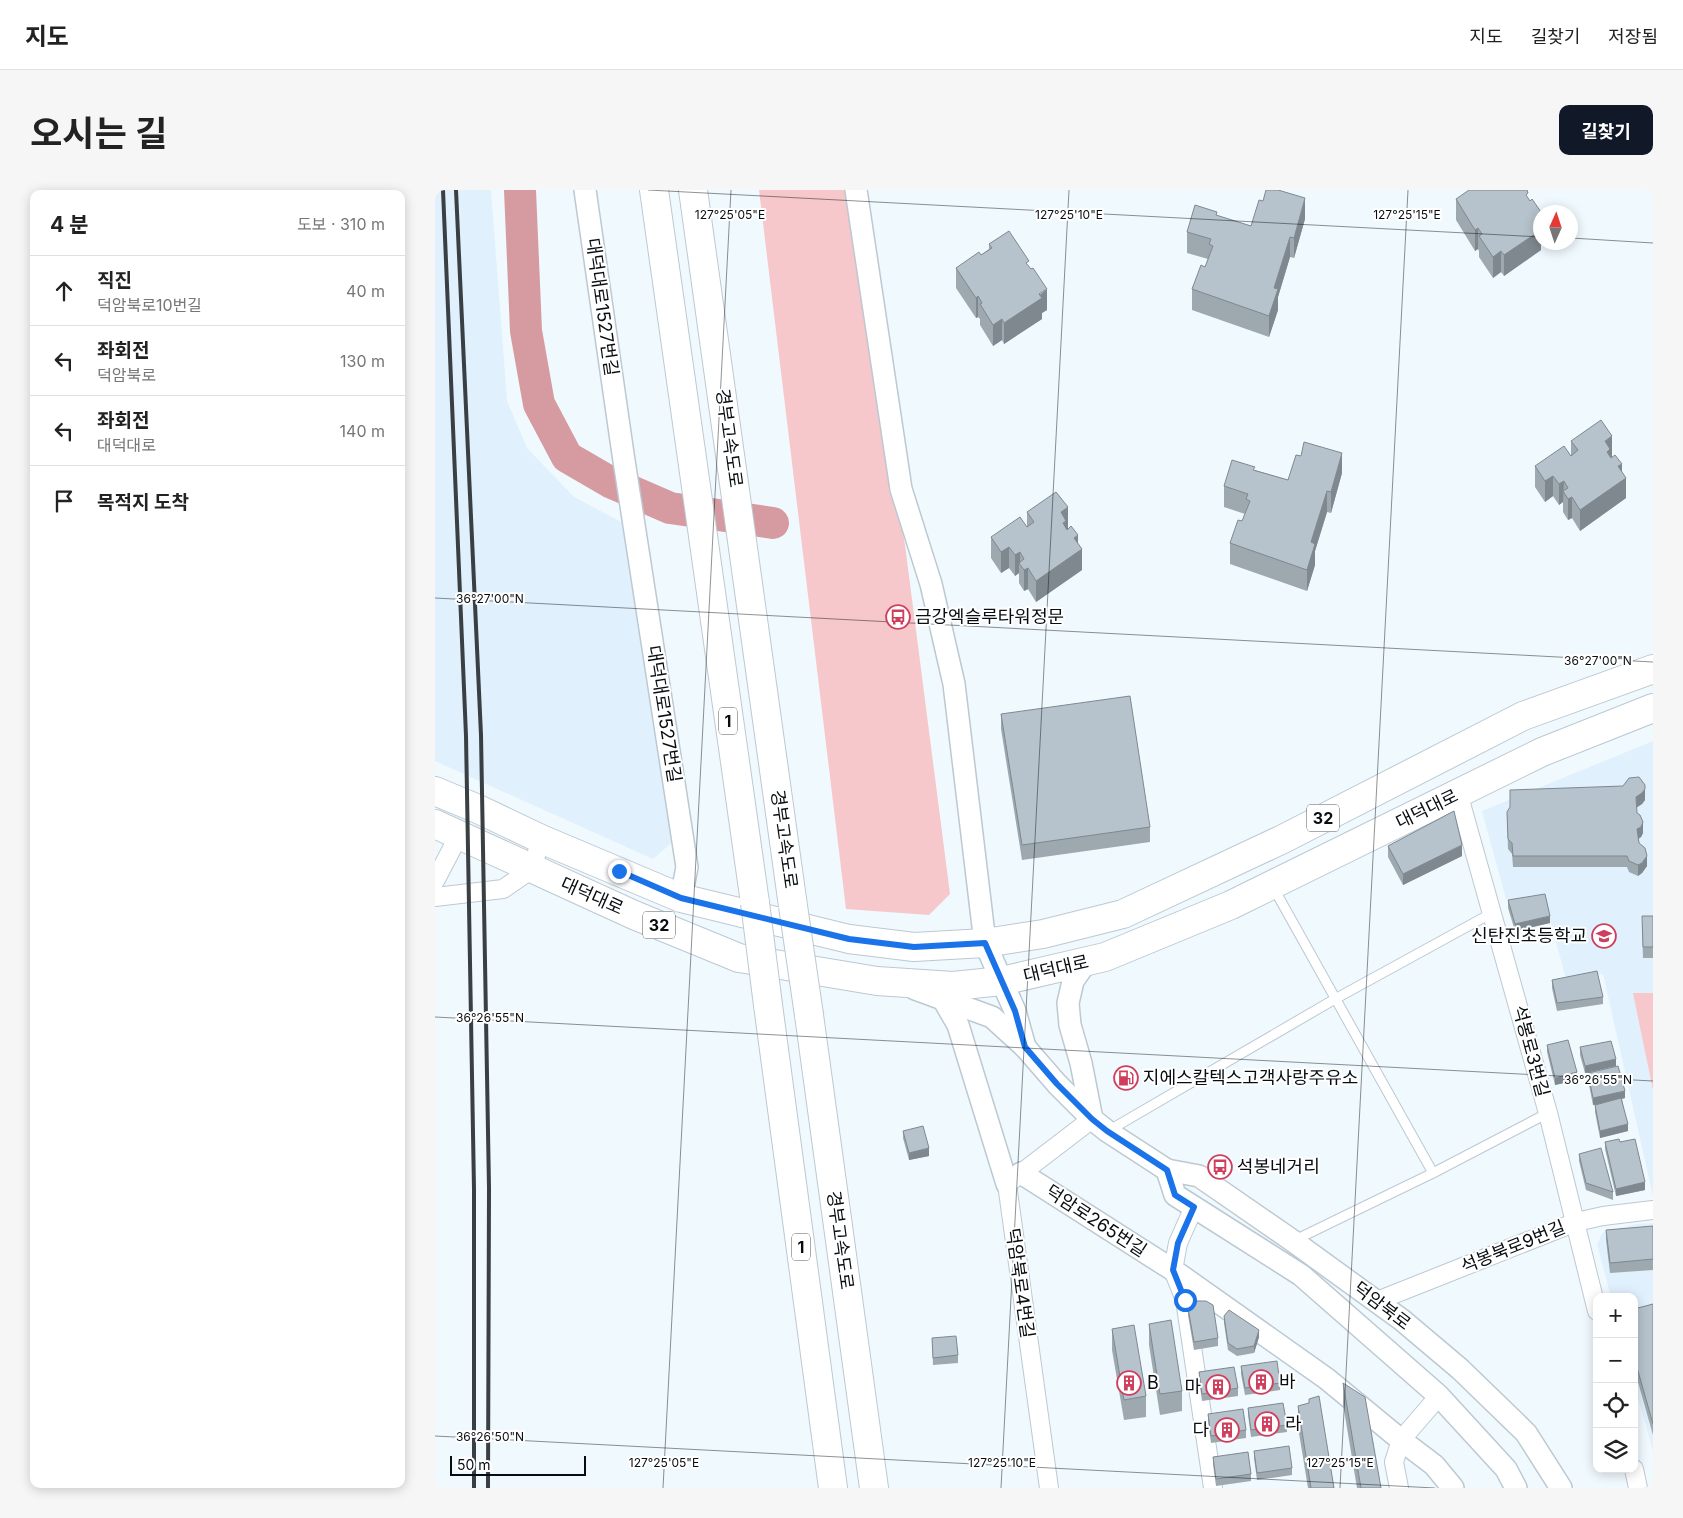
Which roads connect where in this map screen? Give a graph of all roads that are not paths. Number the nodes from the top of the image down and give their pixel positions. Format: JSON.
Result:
{"nodes":[{"id":1,"x":585,"y":190,"type":"edge"},
{"id":2,"x":654,"y":190,"type":"edge"},
{"id":3,"x":693,"y":190,"type":"edge"},
{"id":4,"x":856,"y":190,"type":"edge"},
{"id":5,"x":1653,"y":669,"type":"edge"},
{"id":6,"x":1653,"y":708,"type":"edge"},
{"id":7,"x":435,"y":791,"type":"edge"},
{"id":8,"x":1458,"y":793,"type":"junction"},
{"id":9,"x":435,"y":824,"type":"edge"},
{"id":10,"x":459,"y":835,"type":"junction"},
{"id":11,"x":541,"y":839,"type":"junction"},
{"id":12,"x":531,"y":869,"type":"junction"},
{"id":13,"x":435,"y":881,"type":"edge"},
{"id":14,"x":1272,"y":885,"type":"junction"},
{"id":15,"x":435,"y":897,"type":"edge"},
{"id":16,"x":681,"y":898,"type":"junction"},
{"id":17,"x":1493,"y":913,"type":"junction"},
{"id":18,"x":985,"y":943,"type":"junction"},
{"id":19,"x":1086,"y":962,"type":"junction"},
{"id":20,"x":1002,"y":981,"type":"junction"},
{"id":21,"x":895,"y":982,"type":"junction"},
{"id":22,"x":943,"y":999,"type":"junction"},
{"id":23,"x":1335,"y":999,"type":"junction"},
{"id":24,"x":1025,"y":1047,"type":"junction"},
{"id":25,"x":1548,"y":1113,"type":"junction"},
{"id":26,"x":1100,"y":1125,"type":"junction"},
{"id":27,"x":1167,"y":1170,"type":"junction"},
{"id":28,"x":1433,"y":1173,"type":"junction"},
{"id":29,"x":1014,"y":1179,"type":"junction"},
{"id":30,"x":1194,"y":1207,"type":"junction"},
{"id":31,"x":1653,"y":1210,"type":"edge"},
{"id":32,"x":1576,"y":1222,"type":"junction"},
{"id":33,"x":1293,"y":1241,"type":"junction"},
{"id":34,"x":1173,"y":1270,"type":"junction"},
{"id":35,"x":1593,"y":1294,"type":"edge"},
{"id":36,"x":1377,"y":1301,"type":"junction"},
{"id":37,"x":1439,"y":1396,"type":"junction"},
{"id":38,"x":1401,"y":1440,"type":"junction"},
{"id":39,"x":1635,"y":1473,"type":"edge"},
{"id":40,"x":833,"y":1488,"type":"edge"},
{"id":41,"x":874,"y":1488,"type":"edge"},
{"id":42,"x":1049,"y":1488,"type":"edge"},
{"id":43,"x":1213,"y":1488,"type":"edge"},
{"id":44,"x":1399,"y":1488,"type":"edge"},
{"id":45,"x":1453,"y":1488,"type":"edge"},
{"id":46,"x":1516,"y":1488,"type":"edge"},
{"id":47,"x":1561,"y":1488,"type":"edge"},
{"id":48,"x":1638,"y":1488,"type":"edge"}],
"edges":[{"from":1,"to":16,"type":"street","name":"대덕대로1527번길"},
{"from":2,"to":40,"type":"main road","number":"1","bridge":true},
{"from":3,"to":41,"type":"main road","name":"경부고속도로","bridge":true},
{"from":4,"to":18,"type":"street","name":"덕암북로"},
{"from":5,"to":18,"type":"main road","name":"대덕대로","number":"32"},
{"from":6,"to":8,"type":"main road","name":"대덕대로","number":"32"},
{"from":7,"to":11,"type":"main road","name":"대덕대로","number":"32"},
{"from":8,"to":14,"type":"main road","name":"대덕대로","number":"32"},
{"from":8,"to":17,"type":"street","name":"석봉로3번길"},
{"from":9,"to":10,"type":"main road","name":"대덕대로","number":"32"},
{"from":10,"to":12,"type":"main road","name":"대덕대로","number":"32"},
{"from":10,"to":13,"type":"street"},
{"from":11,"to":12,"type":"street"},
{"from":11,"to":16,"type":"main road","name":"대덕대로","number":"32"},
{"from":12,"to":15,"type":"street"},
{"from":12,"to":21,"type":"main road","name":"대덕대로","number":"32"},
{"from":14,"to":19,"type":"main road","name":"대덕대로","number":"32"},
{"from":14,"to":23,"type":"lane"},
{"from":16,"to":18,"type":"main road","name":"대덕대로","number":"32"},
{"from":17,"to":23,"type":"lane"},
{"from":17,"to":25,"type":"street","name":"석봉로3번길"},
{"from":18,"to":20,"type":"street","name":"덕암북로"},
{"from":19,"to":20,"type":"main road","name":"대덕대로","number":"32"},
{"from":19,"to":26,"type":"street"},
{"from":20,"to":21,"type":"main road","name":"대덕대로","number":"32"},
{"from":20,"to":24,"type":"street","name":"덕암북로"},
{"from":21,"to":22,"type":"street"},
{"from":22,"to":24,"type":"street"},
{"from":22,"to":29,"type":"street"},
{"from":23,"to":26,"type":"lane"},
{"from":23,"to":28,"type":"lane"},
{"from":24,"to":26,"type":"street","name":"덕암북로"},
{"from":25,"to":28,"type":"lane"},
{"from":25,"to":32,"type":"street","name":"석봉로3번길"},
{"from":26,"to":27,"type":"street","name":"덕암북로"},
{"from":26,"to":29,"type":"street"},
{"from":27,"to":30,"type":"street","name":"덕암북로"},
{"from":27,"to":33,"type":"street","name":"덕암북로"},
{"from":28,"to":33,"type":"lane"},
{"from":29,"to":34,"type":"street","name":"덕암로265번길"},
{"from":29,"to":42,"type":"street","name":"덕암북로4번길"},
{"from":30,"to":34,"type":"street"},
{"from":30,"to":37,"type":"street","name":"덕암북로"},
{"from":31,"to":32,"type":"street","name":"석봉북로9번길"},
{"from":32,"to":35,"type":"street","name":"석봉로3번길"},
{"from":32,"to":36,"type":"street","name":"석봉북로9번길"},
{"from":33,"to":36,"type":"street","name":"덕암북로"},
{"from":34,"to":38,"type":"street","name":"덕암로265번길"},
{"from":34,"to":43,"type":"street"},
{"from":36,"to":47,"type":"street","name":"덕암북로"},
{"from":37,"to":38,"type":"street"},
{"from":37,"to":46,"type":"street","name":"덕암북로"},
{"from":38,"to":44,"type":"street"},
{"from":38,"to":45,"type":"street","name":"덕암로265번길"},
{"from":39,"to":48,"type":"street"}]}
